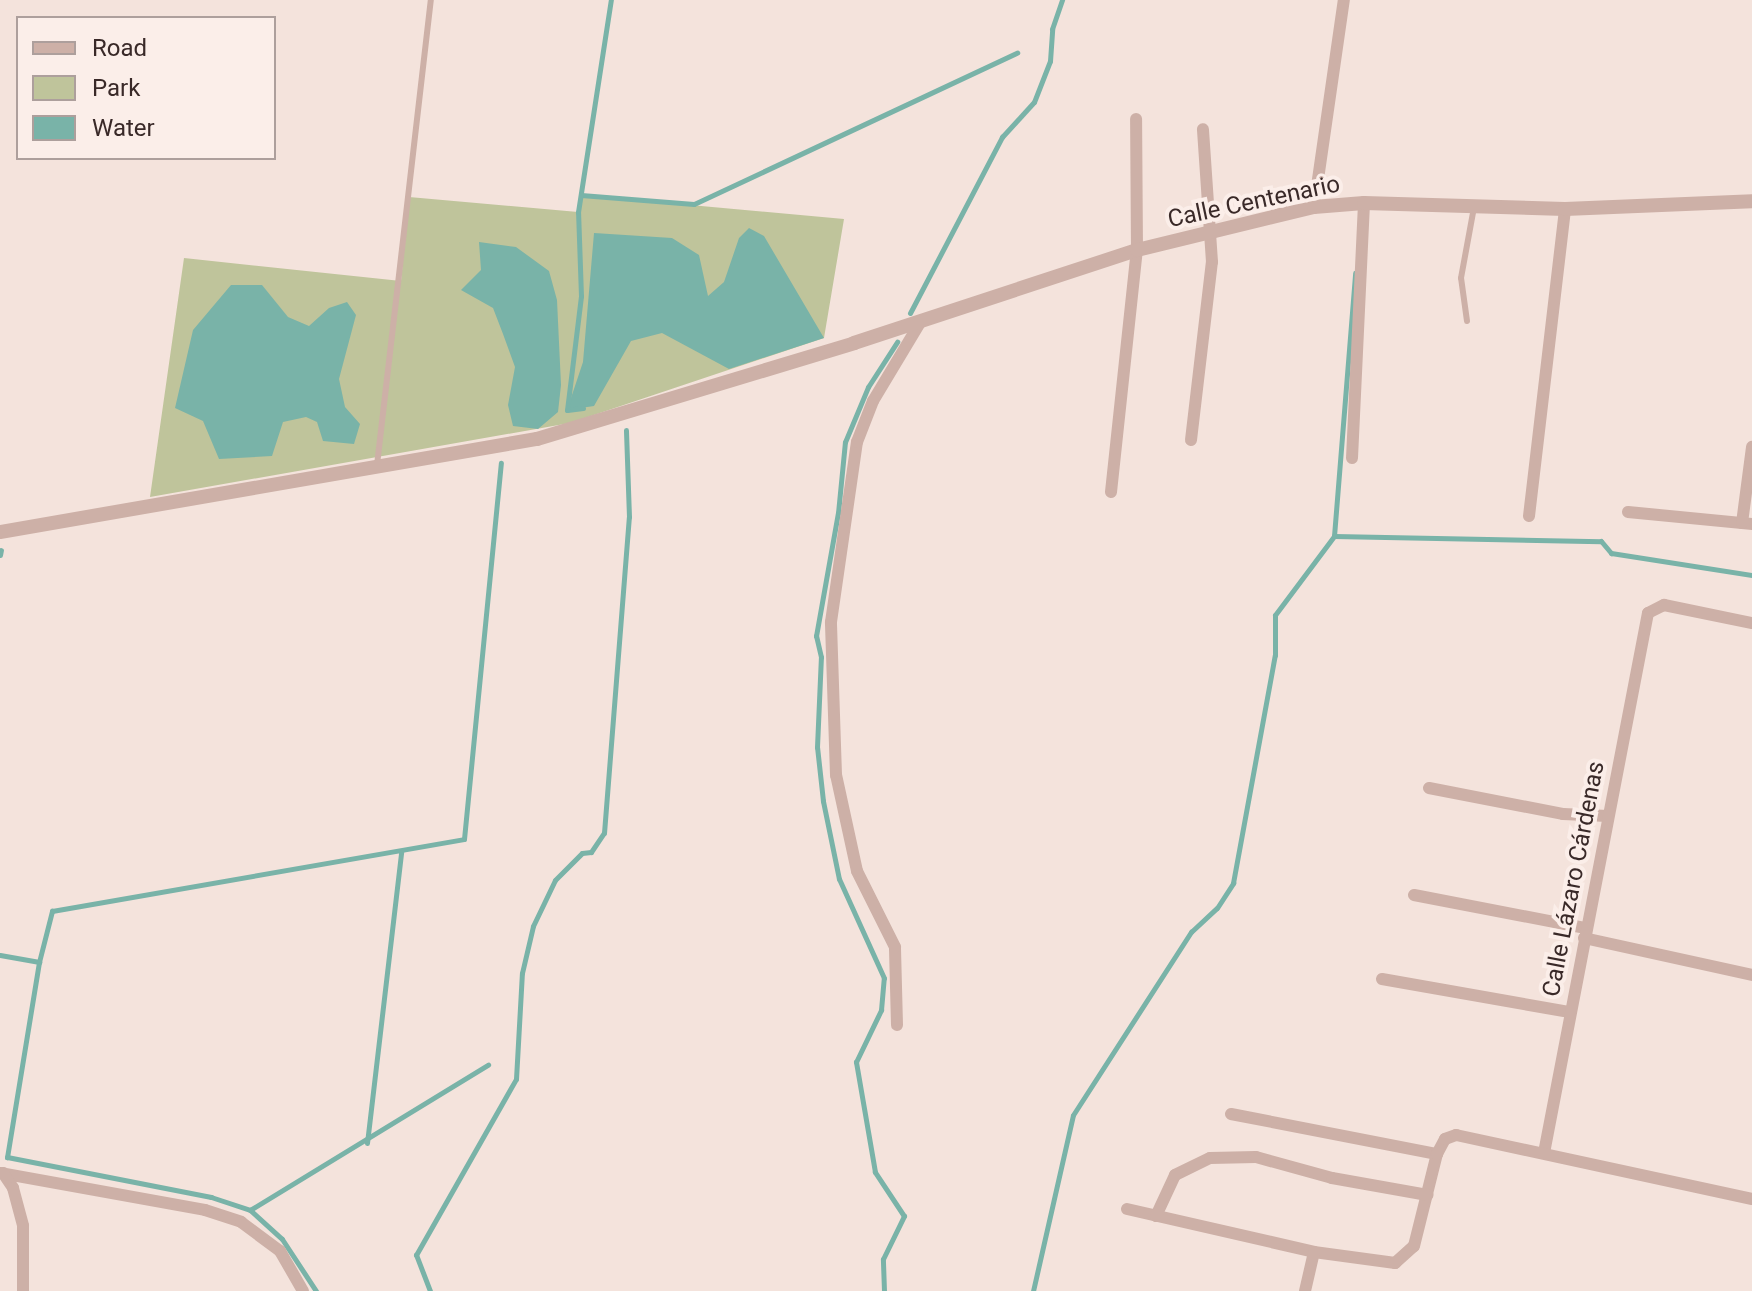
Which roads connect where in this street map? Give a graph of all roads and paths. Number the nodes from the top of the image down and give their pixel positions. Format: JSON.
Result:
{"nodes":[{"id":1,"x":431,"y":0,"type":"edge"},
{"id":2,"x":1344,"y":0,"type":"edge"},
{"id":3,"x":1136,"y":119,"type":"dead end"},
{"id":4,"x":1203,"y":129,"type":"dead end"},
{"id":5,"x":1752,"y":201,"type":"edge"},
{"id":6,"x":1364,"y":203,"type":"junction"},
{"id":7,"x":1314,"y":207,"type":"junction"},
{"id":8,"x":1474,"y":207,"type":"junction"},
{"id":9,"x":1565,"y":209,"type":"junction"},
{"id":10,"x":1210,"y":232,"type":"junction"},
{"id":11,"x":1137,"y":250,"type":"junction"},
{"id":12,"x":921,"y":321,"type":"junction"},
{"id":13,"x":1467,"y":321,"type":"dead end"},
{"id":14,"x":1191,"y":440,"type":"dead end"},
{"id":15,"x":1752,"y":447,"type":"edge"},
{"id":16,"x":1352,"y":458,"type":"dead end"},
{"id":17,"x":376,"y":468,"type":"junction"},
{"id":18,"x":1111,"y":492,"type":"dead end"},
{"id":19,"x":1628,"y":512,"type":"dead end"},
{"id":20,"x":1529,"y":516,"type":"dead end"},
{"id":21,"x":1747,"y":523,"type":"edge"},
{"id":22,"x":0,"y":532,"type":"edge"},
{"id":23,"x":1752,"y":623,"type":"edge"},
{"id":24,"x":1429,"y":788,"type":"dead end"},
{"id":25,"x":1608,"y":816,"type":"junction"},
{"id":26,"x":1414,"y":895,"type":"dead end"},
{"id":27,"x":1585,"y":933,"type":"junction"},
{"id":28,"x":1752,"y":975,"type":"edge"},
{"id":29,"x":1382,"y":979,"type":"dead end"},
{"id":30,"x":1570,"y":1012,"type":"junction"},
{"id":31,"x":897,"y":1025,"type":"dead end"},
{"id":32,"x":1231,"y":1114,"type":"dead end"},
{"id":33,"x":1544,"y":1153,"type":"junction"},
{"id":34,"x":1437,"y":1154,"type":"junction"},
{"id":35,"x":1,"y":1173,"type":"edge"},
{"id":36,"x":1427,"y":1195,"type":"junction"},
{"id":37,"x":1752,"y":1199,"type":"edge"},
{"id":38,"x":1127,"y":1209,"type":"dead end"},
{"id":39,"x":1156,"y":1216,"type":"junction"},
{"id":40,"x":1314,"y":1252,"type":"junction"},
{"id":41,"x":23,"y":1291,"type":"edge"},
{"id":42,"x":303,"y":1291,"type":"edge"},
{"id":43,"x":1305,"y":1291,"type":"edge"}],
"edges":[{"from":1,"to":17,"type":"lane"},
{"from":2,"to":7,"type":"street"},
{"from":3,"to":11,"type":"street"},
{"from":4,"to":10,"type":"street"},
{"from":5,"to":9,"type":"street","name":"Calle Centenario"},
{"from":6,"to":7,"type":"street","name":"Calle Centenario"},
{"from":6,"to":8,"type":"street","name":"Calle Centenario"},
{"from":6,"to":16,"type":"street"},
{"from":7,"to":10,"type":"street","name":"Calle Centenario"},
{"from":8,"to":9,"type":"street","name":"Calle Centenario"},
{"from":8,"to":13,"type":"lane"},
{"from":9,"to":20,"type":"street"},
{"from":10,"to":11,"type":"street","name":"Calle Centenario"},
{"from":10,"to":14,"type":"street"},
{"from":11,"to":12,"type":"street","name":"Calle Centenario"},
{"from":11,"to":18,"type":"street"},
{"from":12,"to":17,"type":"street","name":"Calle Centenario"},
{"from":12,"to":31,"type":"street"},
{"from":15,"to":21,"type":"street"},
{"from":17,"to":22,"type":"street","name":"Calle Centenario"},
{"from":19,"to":21,"type":"street"},
{"from":23,"to":25,"type":"street","name":"Calle Lázaro Cárdenas"},
{"from":24,"to":25,"type":"street"},
{"from":25,"to":27,"type":"street","name":"Calle Lázaro Cárdenas"},
{"from":26,"to":27,"type":"street"},
{"from":27,"to":28,"type":"street"},
{"from":27,"to":30,"type":"street","name":"Calle Lázaro Cárdenas"},
{"from":29,"to":30,"type":"street"},
{"from":30,"to":33,"type":"street","name":"Calle Lázaro Cárdenas"},
{"from":32,"to":34,"type":"street"},
{"from":33,"to":34,"type":"street"},
{"from":33,"to":37,"type":"street"},
{"from":34,"to":36,"type":"street"},
{"from":35,"to":41,"type":"street"},
{"from":35,"to":42,"type":"street"},
{"from":36,"to":39,"type":"street"},
{"from":36,"to":40,"type":"street"},
{"from":38,"to":39,"type":"street"},
{"from":39,"to":40,"type":"street"},
{"from":40,"to":43,"type":"street"}]}
